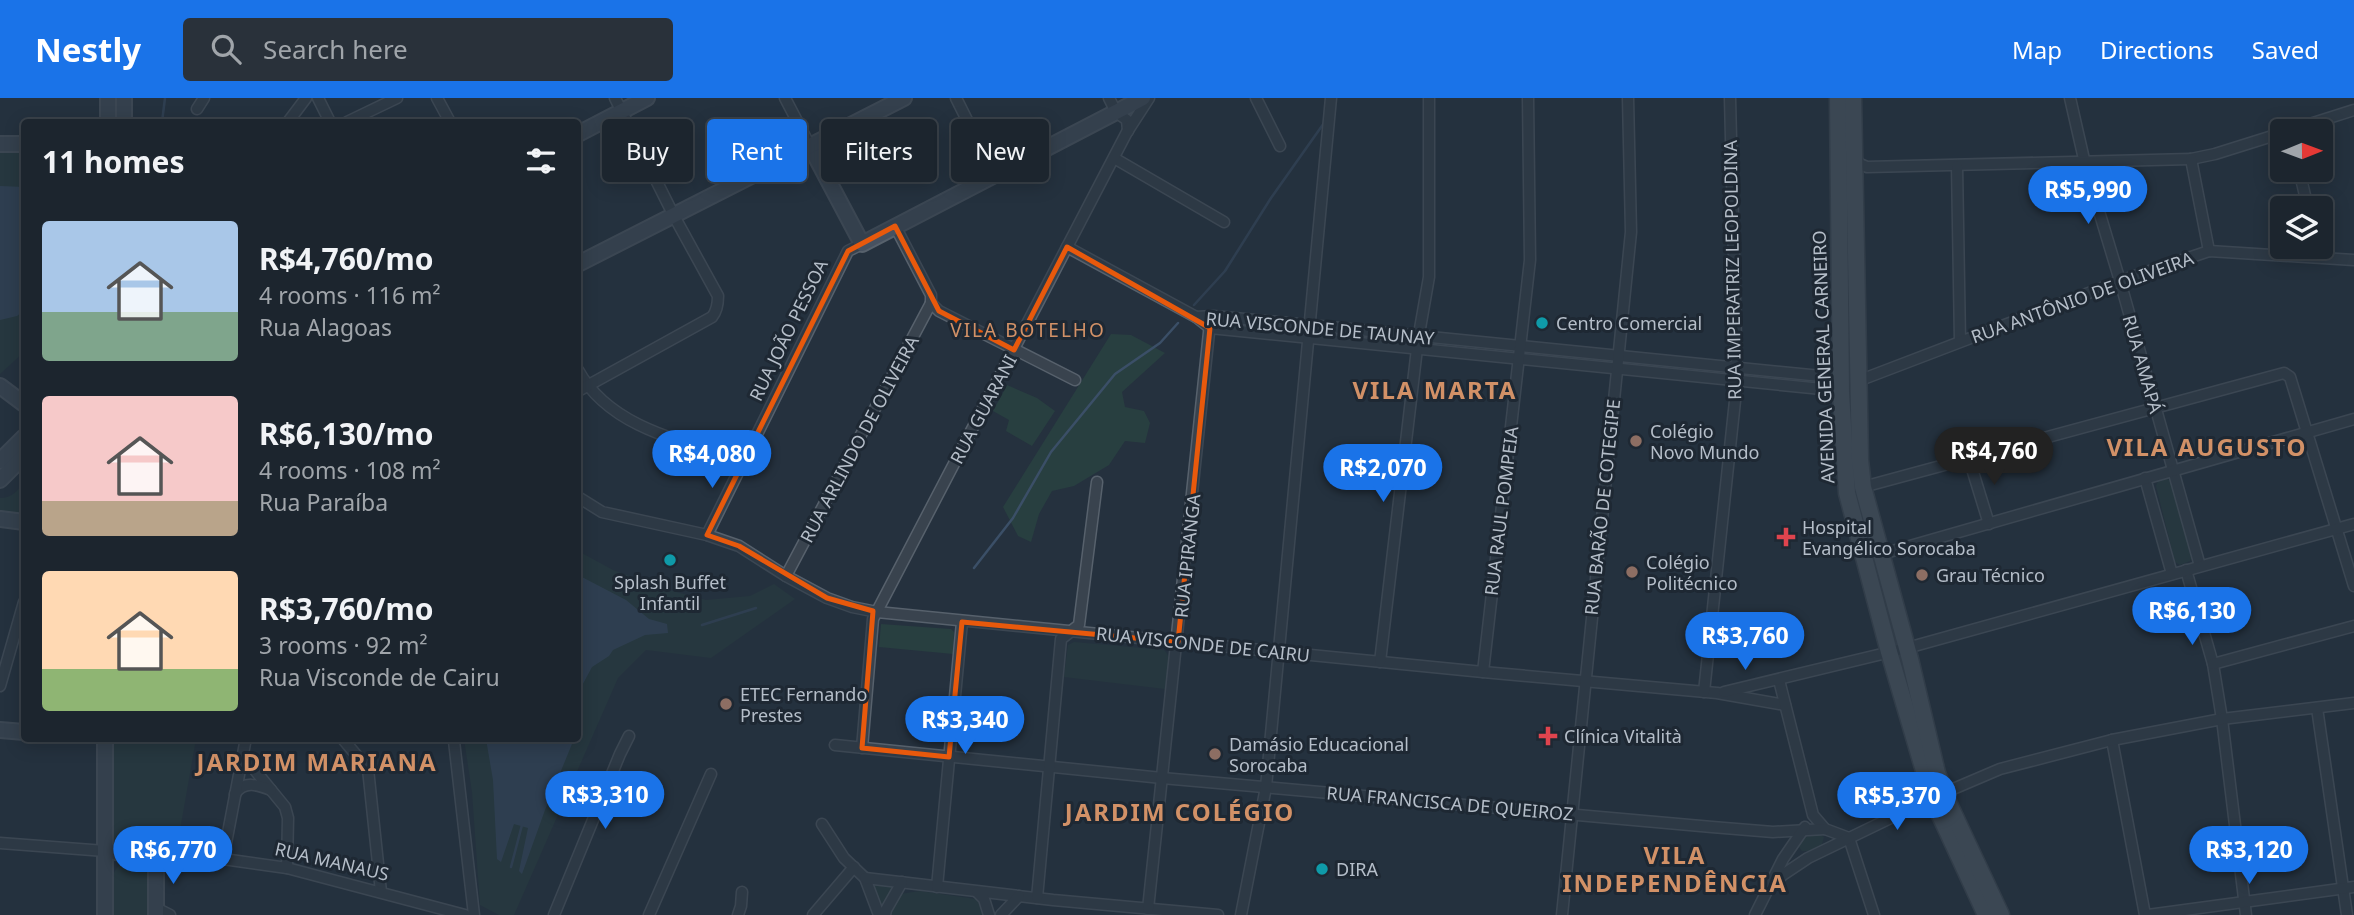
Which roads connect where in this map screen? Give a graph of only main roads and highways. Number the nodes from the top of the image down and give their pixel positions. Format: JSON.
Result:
{"nodes":[{"id":1,"x":108,"y":98,"type":"edge"},
{"id":2,"x":124,"y":98,"type":"edge"},
{"id":3,"x":647,"y":98,"type":"edge"},
{"id":4,"x":904,"y":98,"type":"edge"},
{"id":5,"x":1143,"y":98,"type":"edge"},
{"id":6,"x":1838,"y":98,"type":"edge"},
{"id":7,"x":1853,"y":98,"type":"edge"},
{"id":8,"x":618,"y":105,"type":"edge"},
{"id":9,"x":108,"y":119,"type":"edge"},
{"id":10,"x":124,"y":119,"type":"edge"},
{"id":11,"x":581,"y":132,"type":"edge"},
{"id":12,"x":0,"y":144,"type":"edge"},
{"id":13,"x":21,"y":144,"type":"edge"},
{"id":14,"x":810,"y":146,"type":"junction"},
{"id":15,"x":581,"y":262,"type":"edge"},
{"id":16,"x":0,"y":386,"type":"edge"},
{"id":17,"x":21,"y":402,"type":"edge"},
{"id":18,"x":21,"y":440,"type":"edge"},
{"id":19,"x":21,"y":459,"type":"edge"},
{"id":20,"x":0,"y":461,"type":"edge"},
{"id":21,"x":0,"y":481,"type":"edge"},
{"id":22,"x":0,"y":519,"type":"edge"},
{"id":23,"x":21,"y":522,"type":"edge"},
{"id":24,"x":0,"y":730,"type":"edge"},
{"id":25,"x":21,"y":732,"type":"edge"},
{"id":26,"x":105,"y":742,"type":"edge"},
{"id":27,"x":1938,"y":796,"type":"junction"},
{"id":28,"x":105,"y":852,"type":"junction"},
{"id":29,"x":156,"y":912,"type":"edge"},
{"id":30,"x":105,"y":915,"type":"edge"},
{"id":31,"x":1986,"y":915,"type":"edge"},
{"id":32,"x":2001,"y":915,"type":"edge"}],
"edges":[{"from":1,"to":9,"type":"main road"},
{"from":2,"to":10,"type":"main road"},
{"from":3,"to":8,"type":"main road"},
{"from":4,"to":14,"type":"main road"},
{"from":5,"to":14,"type":"main road","name":"RUA JOÃO PESSOA"},
{"from":6,"to":27,"type":"main road","name":"AVENIDA GENERAL CARNEIRO"},
{"from":7,"to":27,"type":"main road","name":"AVENIDA GENERAL CARNEIRO"},
{"from":8,"to":11,"type":"main road"},
{"from":12,"to":13,"type":"main road"},
{"from":14,"to":15,"type":"main road"},
{"from":16,"to":17,"type":"main road"},
{"from":18,"to":20,"type":"main road"},
{"from":19,"to":21,"type":"main road"},
{"from":22,"to":23,"type":"main road"},
{"from":24,"to":25,"type":"main road"},
{"from":26,"to":28,"type":"main road"},
{"from":27,"to":31,"type":"main road","name":"AVENIDA GENERAL CARNEIRO"},
{"from":27,"to":32,"type":"main road","name":"AVENIDA GENERAL CARNEIRO"},
{"from":28,"to":29,"type":"main road","name":"RUA MANAUS"},
{"from":28,"to":30,"type":"main road"}]}
